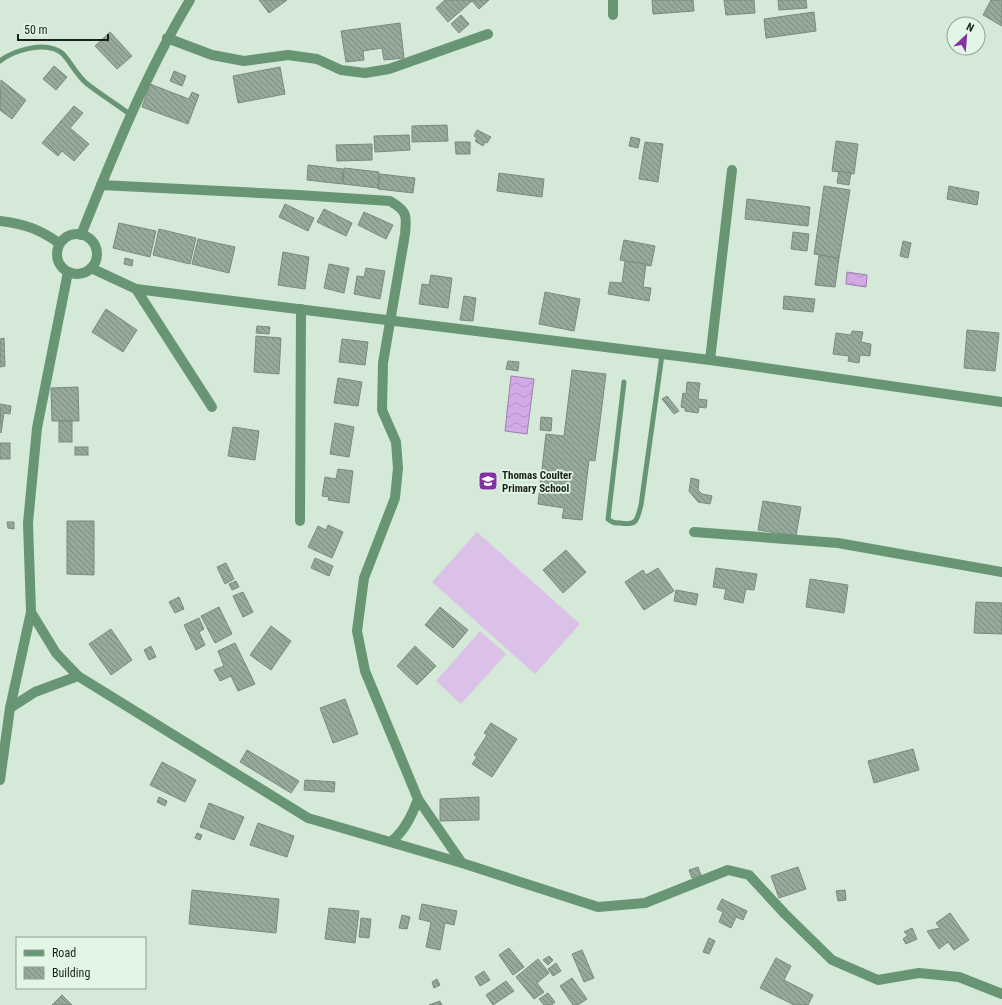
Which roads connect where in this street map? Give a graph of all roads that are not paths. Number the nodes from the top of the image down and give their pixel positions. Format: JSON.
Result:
{"nodes":[{"id":1,"x":190,"y":0,"type":"edge"},
{"id":2,"x":613,"y":0,"type":"edge"},
{"id":3,"x":613,"y":15,"type":"dead end"},
{"id":4,"x":488,"y":34,"type":"dead end"},
{"id":5,"x":167,"y":38,"type":"junction"},
{"id":6,"x":0,"y":61,"type":"edge"},
{"id":7,"x":132,"y":116,"type":"junction"},
{"id":8,"x":732,"y":170,"type":"dead end"},
{"id":9,"x":101,"y":185,"type":"junction"},
{"id":10,"x":0,"y":221,"type":"edge"},
{"id":11,"x":81,"y":234,"type":"junction"},
{"id":12,"x":59,"y":243,"type":"junction"},
{"id":13,"x":91,"y":268,"type":"junction"},
{"id":14,"x":68,"y":272,"type":"junction"},
{"id":15,"x":136,"y":289,"type":"junction"},
{"id":16,"x":301,"y":309,"type":"junction"},
{"id":17,"x":391,"y":321,"type":"junction"},
{"id":18,"x":662,"y":354,"type":"junction"},
{"id":19,"x":710,"y":360,"type":"junction"},
{"id":20,"x":624,"y":382,"type":"dead end"},
{"id":21,"x":1002,"y":402,"type":"edge"},
{"id":22,"x":212,"y":407,"type":"dead end"},
{"id":23,"x":300,"y":521,"type":"dead end"},
{"id":24,"x":694,"y":532,"type":"dead end"},
{"id":25,"x":1002,"y":572,"type":"edge"},
{"id":26,"x":31,"y":612,"type":"junction"},
{"id":27,"x":78,"y":676,"type":"junction"},
{"id":28,"x":10,"y":708,"type":"junction"},
{"id":29,"x":0,"y":780,"type":"edge"},
{"id":30,"x":418,"y":800,"type":"junction"},
{"id":31,"x":392,"y":842,"type":"junction"},
{"id":32,"x":462,"y":863,"type":"junction"},
{"id":33,"x":1002,"y":994,"type":"edge"}],
"edges":[{"from":1,"to":5,"type":"street"},
{"from":2,"to":3,"type":"street"},
{"from":4,"to":5,"type":"street"},
{"from":5,"to":7,"type":"street"},
{"from":6,"to":7,"type":"lane"},
{"from":7,"to":9,"type":"street"},
{"from":8,"to":19,"type":"street"},
{"from":9,"to":11,"type":"street"},
{"from":9,"to":17,"type":"street"},
{"from":10,"to":12,"type":"street"},
{"from":11,"to":12,"type":"street"},
{"from":11,"to":13,"type":"street"},
{"from":12,"to":14,"type":"street"},
{"from":13,"to":14,"type":"street"},
{"from":13,"to":15,"type":"street"},
{"from":14,"to":26,"type":"street"},
{"from":15,"to":16,"type":"street"},
{"from":15,"to":22,"type":"street"},
{"from":16,"to":17,"type":"street"},
{"from":16,"to":23,"type":"street"},
{"from":17,"to":18,"type":"street"},
{"from":17,"to":30,"type":"street"},
{"from":18,"to":19,"type":"street"},
{"from":18,"to":20,"type":"lane"},
{"from":19,"to":21,"type":"street"},
{"from":24,"to":25,"type":"street"},
{"from":26,"to":27,"type":"street"},
{"from":26,"to":28,"type":"street"},
{"from":27,"to":28,"type":"street"},
{"from":27,"to":31,"type":"street"},
{"from":28,"to":29,"type":"street"},
{"from":30,"to":31,"type":"street"},
{"from":30,"to":32,"type":"street"},
{"from":31,"to":32,"type":"street"},
{"from":32,"to":33,"type":"street"}]}
